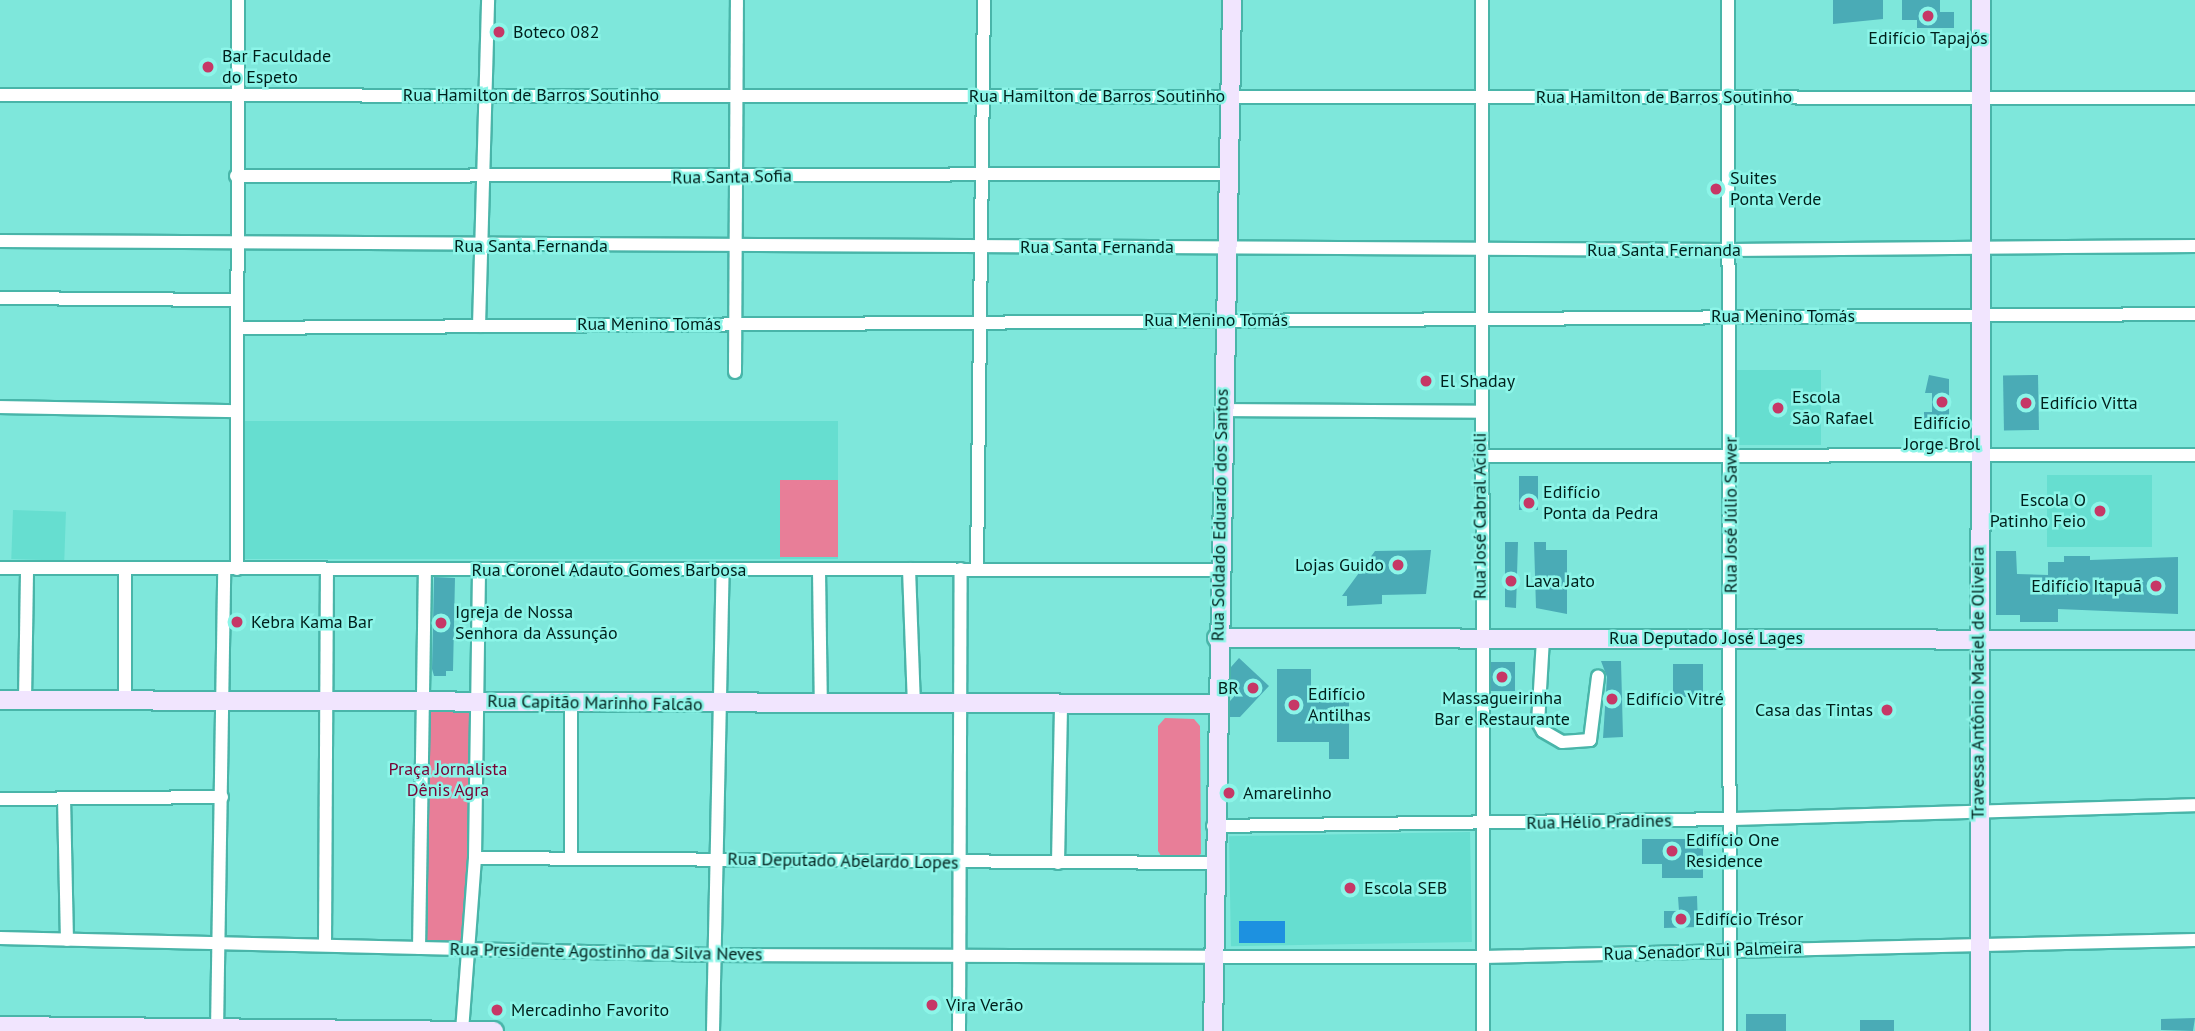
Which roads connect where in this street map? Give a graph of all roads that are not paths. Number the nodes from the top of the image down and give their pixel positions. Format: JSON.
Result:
{"nodes":[{"id":1,"x":239,"y":0,"type":"edge"},
{"id":2,"x":488,"y":0,"type":"edge"},
{"id":3,"x":737,"y":0,"type":"edge"},
{"id":4,"x":984,"y":0,"type":"edge"},
{"id":5,"x":1232,"y":0,"type":"edge"},
{"id":6,"x":1482,"y":0,"type":"edge"},
{"id":7,"x":1728,"y":0,"type":"edge"},
{"id":8,"x":1981,"y":0,"type":"edge"},
{"id":9,"x":0,"y":94,"type":"edge"},
{"id":10,"x":238,"y":95,"type":"junction"},
{"id":11,"x":486,"y":95,"type":"junction"},
{"id":12,"x":737,"y":96,"type":"junction"},
{"id":13,"x":983,"y":96,"type":"junction"},
{"id":14,"x":1229,"y":97,"type":"junction"},
{"id":15,"x":1482,"y":97,"type":"junction"},
{"id":16,"x":1728,"y":97,"type":"junction"},
{"id":17,"x":1980,"y":98,"type":"junction"},
{"id":18,"x":2195,"y":98,"type":"edge"},
{"id":19,"x":982,"y":173,"type":"junction"},
{"id":20,"x":1227,"y":174,"type":"junction"},
{"id":21,"x":236,"y":176,"type":"junction"},
{"id":22,"x":736,"y":177,"type":"junction"},
{"id":23,"x":483,"y":179,"type":"junction"},
{"id":24,"x":0,"y":241,"type":"edge"},
{"id":25,"x":237,"y":242,"type":"junction"},
{"id":26,"x":736,"y":244,"type":"junction"},
{"id":27,"x":2195,"y":246,"type":"edge"},
{"id":28,"x":481,"y":247,"type":"junction"},
{"id":29,"x":981,"y":247,"type":"junction"},
{"id":30,"x":1226,"y":247,"type":"junction"},
{"id":31,"x":1979,"y":248,"type":"junction"},
{"id":32,"x":1481,"y":249,"type":"junction"},
{"id":33,"x":1730,"y":250,"type":"junction"},
{"id":34,"x":0,"y":298,"type":"edge"},
{"id":35,"x":237,"y":300,"type":"junction"},
{"id":36,"x":2195,"y":313,"type":"edge"},
{"id":37,"x":1979,"y":314,"type":"junction"},
{"id":38,"x":1730,"y":316,"type":"junction"},
{"id":39,"x":1481,"y":318,"type":"junction"},
{"id":40,"x":1225,"y":320,"type":"junction"},
{"id":41,"x":980,"y":322,"type":"junction"},
{"id":42,"x":736,"y":324,"type":"junction"},
{"id":43,"x":479,"y":326,"type":"junction"},
{"id":44,"x":237,"y":328,"type":"junction"},
{"id":45,"x":736,"y":372,"type":"dead end"},
{"id":46,"x":0,"y":407,"type":"edge"},
{"id":47,"x":1222,"y":410,"type":"junction"},
{"id":48,"x":234,"y":411,"type":"junction"},
{"id":49,"x":1481,"y":412,"type":"junction"},
{"id":50,"x":2195,"y":455,"type":"edge"},
{"id":51,"x":1480,"y":456,"type":"junction"},
{"id":52,"x":1978,"y":456,"type":"junction"},
{"id":53,"x":1731,"y":459,"type":"junction"},
{"id":54,"x":0,"y":568,"type":"edge"},
{"id":55,"x":27,"y":569,"type":"junction"},
{"id":56,"x":125,"y":569,"type":"junction"},
{"id":57,"x":230,"y":569,"type":"junction"},
{"id":58,"x":327,"y":569,"type":"junction"},
{"id":59,"x":909,"y":569,"type":"junction"},
{"id":60,"x":961,"y":569,"type":"junction"},
{"id":61,"x":977,"y":569,"type":"junction"},
{"id":62,"x":425,"y":570,"type":"junction"},
{"id":63,"x":479,"y":570,"type":"junction"},
{"id":64,"x":723,"y":570,"type":"junction"},
{"id":65,"x":819,"y":570,"type":"junction"},
{"id":66,"x":1218,"y":570,"type":"junction"},
{"id":67,"x":1978,"y":636,"type":"junction"},
{"id":68,"x":1217,"y":638,"type":"junction"},
{"id":69,"x":1242,"y":638,"type":"junction"},
{"id":70,"x":1730,"y":638,"type":"junction"},
{"id":71,"x":1543,"y":639,"type":"junction"},
{"id":72,"x":1480,"y":640,"type":"junction"},
{"id":73,"x":2195,"y":640,"type":"edge"},
{"id":74,"x":1598,"y":677,"type":"dead end"},
{"id":75,"x":1216,"y":684,"type":"junction"},
{"id":76,"x":0,"y":700,"type":"edge"},
{"id":77,"x":25,"y":700,"type":"junction"},
{"id":78,"x":125,"y":701,"type":"junction"},
{"id":79,"x":225,"y":702,"type":"junction"},
{"id":80,"x":477,"y":702,"type":"junction"},
{"id":81,"x":961,"y":702,"type":"junction"},
{"id":82,"x":421,"y":703,"type":"junction"},
{"id":83,"x":327,"y":704,"type":"junction"},
{"id":84,"x":915,"y":704,"type":"junction"},
{"id":85,"x":1061,"y":704,"type":"junction"},
{"id":86,"x":1191,"y":704,"type":"junction"},
{"id":87,"x":1216,"y":704,"type":"junction"},
{"id":88,"x":571,"y":705,"type":"junction"},
{"id":89,"x":721,"y":705,"type":"junction"},
{"id":90,"x":821,"y":706,"type":"junction"},
{"id":91,"x":222,"y":797,"type":"junction"},
{"id":92,"x":64,"y":798,"type":"junction"},
{"id":93,"x":0,"y":799,"type":"edge"},
{"id":94,"x":2195,"y":805,"type":"edge"},
{"id":95,"x":1979,"y":813,"type":"junction"},
{"id":96,"x":1731,"y":819,"type":"junction"},
{"id":97,"x":1483,"y":825,"type":"junction"},
{"id":98,"x":1213,"y":826,"type":"junction"},
{"id":99,"x":475,"y":858,"type":"junction"},
{"id":100,"x":570,"y":859,"type":"junction"},
{"id":101,"x":717,"y":860,"type":"junction"},
{"id":102,"x":963,"y":863,"type":"junction"},
{"id":103,"x":1058,"y":863,"type":"junction"},
{"id":104,"x":1212,"y":863,"type":"junction"},
{"id":105,"x":0,"y":938,"type":"edge"},
{"id":106,"x":67,"y":940,"type":"junction"},
{"id":107,"x":2195,"y":940,"type":"edge"},
{"id":108,"x":325,"y":944,"type":"junction"},
{"id":109,"x":1979,"y":944,"type":"junction"},
{"id":110,"x":215,"y":945,"type":"junction"},
{"id":111,"x":419,"y":947,"type":"junction"},
{"id":112,"x":469,"y":951,"type":"junction"},
{"id":113,"x":1730,"y":951,"type":"junction"},
{"id":114,"x":714,"y":955,"type":"junction"},
{"id":115,"x":960,"y":956,"type":"junction"},
{"id":116,"x":1212,"y":957,"type":"junction"},
{"id":117,"x":1483,"y":957,"type":"junction"},
{"id":118,"x":0,"y":1026,"type":"edge"},
{"id":119,"x":217,"y":1029,"type":"edge"},
{"id":120,"x":462,"y":1031,"type":"edge"},
{"id":121,"x":494,"y":1031,"type":"edge"},
{"id":122,"x":713,"y":1031,"type":"edge"},
{"id":123,"x":960,"y":1031,"type":"edge"},
{"id":124,"x":1213,"y":1031,"type":"edge"},
{"id":125,"x":1483,"y":1031,"type":"edge"},
{"id":126,"x":1730,"y":1031,"type":"edge"},
{"id":127,"x":1980,"y":1031,"type":"edge"}],
"edges":[{"from":1,"to":10,"type":"street"},
{"from":2,"to":11,"type":"street"},
{"from":3,"to":12,"type":"street"},
{"from":4,"to":13,"type":"street"},
{"from":5,"to":14,"type":"street","name":"Rua Soldado Eduardo dos Santos"},
{"from":6,"to":15,"type":"street","name":"Rua José Cabral Acioli"},
{"from":7,"to":16,"type":"street","name":"Rua José Júlio Sawer"},
{"from":8,"to":17,"type":"street","name":"Travessa Antônio Maciel de Oliveira"},
{"from":9,"to":10,"type":"street","name":"Rua Hamilton de Barros Soutinho"},
{"from":10,"to":11,"type":"street","name":"Rua Hamilton de Barros Soutinho"},
{"from":10,"to":21,"type":"street"},
{"from":11,"to":12,"type":"street","name":"Rua Hamilton de Barros Soutinho"},
{"from":11,"to":23,"type":"street"},
{"from":12,"to":13,"type":"street","name":"Rua Hamilton de Barros Soutinho"},
{"from":12,"to":22,"type":"street"},
{"from":13,"to":14,"type":"street","name":"Rua Hamilton de Barros Soutinho"},
{"from":13,"to":19,"type":"street"},
{"from":14,"to":15,"type":"street","name":"Rua Hamilton de Barros Soutinho"},
{"from":14,"to":20,"type":"street","name":"Rua Soldado Eduardo dos Santos"},
{"from":15,"to":16,"type":"street","name":"Rua Hamilton de Barros Soutinho"},
{"from":15,"to":32,"type":"street","name":"Rua José Cabral Acioli"},
{"from":16,"to":17,"type":"street","name":"Rua Hamilton de Barros Soutinho"},
{"from":16,"to":33,"type":"street","name":"Rua José Júlio Sawer"},
{"from":17,"to":18,"type":"street","name":"Rua Hamilton de Barros Soutinho"},
{"from":17,"to":31,"type":"street","name":"Travessa Antônio Maciel de Oliveira"},
{"from":19,"to":20,"type":"street","name":"Rua Santa Sofia"},
{"from":19,"to":22,"type":"street","name":"Rua Santa Sofia"},
{"from":19,"to":29,"type":"street"},
{"from":20,"to":30,"type":"street","name":"Rua Soldado Eduardo dos Santos"},
{"from":21,"to":23,"type":"street","name":"Rua Santa Sofia"},
{"from":21,"to":25,"type":"street"},
{"from":22,"to":23,"type":"street","name":"Rua Santa Sofia"},
{"from":22,"to":26,"type":"street"},
{"from":23,"to":28,"type":"street"},
{"from":24,"to":25,"type":"street","name":"Rua Santa Fernanda"},
{"from":25,"to":28,"type":"street","name":"Rua Santa Fernanda"},
{"from":25,"to":35,"type":"street"},
{"from":26,"to":28,"type":"street","name":"Rua Santa Fernanda"},
{"from":26,"to":29,"type":"street","name":"Rua Santa Fernanda"},
{"from":26,"to":42,"type":"street"},
{"from":27,"to":31,"type":"street","name":"Rua Santa Fernanda"},
{"from":28,"to":43,"type":"street"},
{"from":29,"to":30,"type":"street","name":"Rua Santa Fernanda"},
{"from":29,"to":41,"type":"street"},
{"from":30,"to":32,"type":"street","name":"Rua Santa Fernanda"},
{"from":30,"to":40,"type":"street","name":"Rua Soldado Eduardo dos Santos"},
{"from":31,"to":33,"type":"street","name":"Rua Santa Fernanda"},
{"from":31,"to":37,"type":"street","name":"Travessa Antônio Maciel de Oliveira"},
{"from":32,"to":33,"type":"street","name":"Rua Santa Fernanda"},
{"from":32,"to":39,"type":"street","name":"Rua José Cabral Acioli"},
{"from":33,"to":38,"type":"street","name":"Rua José Júlio Sawer"},
{"from":34,"to":35,"type":"street"},
{"from":35,"to":44,"type":"street"},
{"from":36,"to":37,"type":"street","name":"Rua Menino Tomás"},
{"from":37,"to":38,"type":"street","name":"Rua Menino Tomás"},
{"from":37,"to":52,"type":"street","name":"Travessa Antônio Maciel de Oliveira"},
{"from":38,"to":39,"type":"street","name":"Rua Menino Tomás"},
{"from":38,"to":53,"type":"street","name":"Rua José Júlio Sawer"},
{"from":39,"to":40,"type":"street","name":"Rua Menino Tomás"},
{"from":39,"to":49,"type":"street","name":"Rua José Cabral Acioli"},
{"from":40,"to":41,"type":"street","name":"Rua Menino Tomás"},
{"from":40,"to":47,"type":"street","name":"Rua Soldado Eduardo dos Santos"},
{"from":41,"to":42,"type":"street","name":"Rua Menino Tomás"},
{"from":41,"to":61,"type":"street"},
{"from":42,"to":43,"type":"street","name":"Rua Menino Tomás"},
{"from":42,"to":45,"type":"street"},
{"from":43,"to":44,"type":"street","name":"Rua Menino Tomás"},
{"from":44,"to":48,"type":"street"},
{"from":46,"to":48,"type":"street"},
{"from":47,"to":49,"type":"street"},
{"from":47,"to":66,"type":"street","name":"Rua Soldado Eduardo dos Santos"},
{"from":48,"to":57,"type":"street"},
{"from":49,"to":51,"type":"street","name":"Rua José Cabral Acioli"},
{"from":50,"to":52,"type":"street"},
{"from":51,"to":53,"type":"street"},
{"from":51,"to":72,"type":"street","name":"Rua José Cabral Acioli"},
{"from":52,"to":53,"type":"street"},
{"from":52,"to":67,"type":"street","name":"Travessa Antônio Maciel de Oliveira"},
{"from":53,"to":70,"type":"street","name":"Rua José Júlio Sawer"},
{"from":54,"to":55,"type":"street","name":"Rua Coronel Adauto Gomes Barbosa"},
{"from":55,"to":56,"type":"street","name":"Rua Coronel Adauto Gomes Barbosa"},
{"from":55,"to":77,"type":"street"},
{"from":56,"to":57,"type":"street","name":"Rua Coronel Adauto Gomes Barbosa"},
{"from":56,"to":78,"type":"street"},
{"from":57,"to":58,"type":"street","name":"Rua Coronel Adauto Gomes Barbosa"},
{"from":57,"to":79,"type":"street"},
{"from":58,"to":62,"type":"street","name":"Rua Coronel Adauto Gomes Barbosa"},
{"from":58,"to":83,"type":"street"},
{"from":59,"to":60,"type":"street","name":"Rua Coronel Adauto Gomes Barbosa"},
{"from":59,"to":65,"type":"street","name":"Rua Coronel Adauto Gomes Barbosa"},
{"from":59,"to":84,"type":"street"},
{"from":60,"to":61,"type":"street","name":"Rua Coronel Adauto Gomes Barbosa"},
{"from":60,"to":81,"type":"street"},
{"from":61,"to":66,"type":"street","name":"Rua Coronel Adauto Gomes Barbosa"},
{"from":62,"to":63,"type":"street","name":"Rua Coronel Adauto Gomes Barbosa"},
{"from":62,"to":82,"type":"street"},
{"from":63,"to":64,"type":"street","name":"Rua Coronel Adauto Gomes Barbosa"},
{"from":63,"to":80,"type":"street"},
{"from":64,"to":65,"type":"street","name":"Rua Coronel Adauto Gomes Barbosa"},
{"from":64,"to":89,"type":"street"},
{"from":65,"to":90,"type":"street"},
{"from":66,"to":68,"type":"street","name":"Rua Soldado Eduardo dos Santos"},
{"from":67,"to":70,"type":"street","name":"Rua Deputado José Lages"},
{"from":67,"to":73,"type":"street","name":"Rua Deputado José Lages"},
{"from":67,"to":95,"type":"street","name":"Travessa Antônio Maciel de Oliveira"},
{"from":68,"to":69,"type":"street","name":"Rua Deputado José Lages"},
{"from":68,"to":75,"type":"street","name":"Rua Soldado Eduardo dos Santos"},
{"from":69,"to":72,"type":"street","name":"Rua Deputado José Lages"},
{"from":69,"to":87,"type":"street"},
{"from":70,"to":71,"type":"street","name":"Rua Deputado José Lages"},
{"from":70,"to":96,"type":"street","name":"Rua José Júlio Sawer"},
{"from":71,"to":72,"type":"street","name":"Rua Deputado José Lages"},
{"from":71,"to":74,"type":"street"},
{"from":72,"to":97,"type":"street","name":"Rua José Cabral Acioli"},
{"from":75,"to":86,"type":"street"},
{"from":75,"to":87,"type":"street","name":"Rua Soldado Eduardo dos Santos"},
{"from":76,"to":77,"type":"street","name":"Rua Capitão Marinho Falcão"},
{"from":77,"to":78,"type":"street","name":"Rua Capitão Marinho Falcão"},
{"from":78,"to":79,"type":"street","name":"Rua Capitão Marinho Falcão"},
{"from":79,"to":83,"type":"street","name":"Rua Capitão Marinho Falcão"},
{"from":79,"to":91,"type":"street"},
{"from":80,"to":82,"type":"street","name":"Rua Capitão Marinho Falcão"},
{"from":80,"to":88,"type":"street","name":"Rua Capitão Marinho Falcão"},
{"from":80,"to":99,"type":"street"},
{"from":81,"to":84,"type":"street","name":"Rua Capitão Marinho Falcão"},
{"from":81,"to":85,"type":"street","name":"Rua Capitão Marinho Falcão"},
{"from":81,"to":102,"type":"street"},
{"from":82,"to":83,"type":"street","name":"Rua Capitão Marinho Falcão"},
{"from":82,"to":111,"type":"street"},
{"from":83,"to":108,"type":"street"},
{"from":84,"to":90,"type":"street","name":"Rua Capitão Marinho Falcão"},
{"from":85,"to":86,"type":"street","name":"Rua Capitão Marinho Falcão"},
{"from":85,"to":103,"type":"street"},
{"from":86,"to":87,"type":"street","name":"Rua Capitão Marinho Falcão"},
{"from":87,"to":98,"type":"street","name":"Rua Soldado Eduardo dos Santos"},
{"from":88,"to":89,"type":"street","name":"Rua Capitão Marinho Falcão"},
{"from":88,"to":100,"type":"street"},
{"from":89,"to":90,"type":"street","name":"Rua Capitão Marinho Falcão"},
{"from":89,"to":101,"type":"street"},
{"from":91,"to":92,"type":"street"},
{"from":91,"to":110,"type":"street"},
{"from":92,"to":93,"type":"street"},
{"from":92,"to":106,"type":"street"},
{"from":94,"to":95,"type":"street","name":"Rua Hélio Pradines"},
{"from":95,"to":96,"type":"street","name":"Rua Hélio Pradines"},
{"from":95,"to":109,"type":"street","name":"Travessa Antônio Maciel de Oliveira"},
{"from":96,"to":97,"type":"street","name":"Rua Hélio Pradines"},
{"from":96,"to":113,"type":"street","name":"Rua José Júlio Sawer"},
{"from":97,"to":98,"type":"street","name":"Rua Hélio Pradines"},
{"from":97,"to":117,"type":"street","name":"Rua José Cabral Acioli"},
{"from":98,"to":104,"type":"street","name":"Rua Soldado Eduardo dos Santos"},
{"from":99,"to":100,"type":"street","name":"Rua Deputado Abelardo Lopes"},
{"from":99,"to":112,"type":"street"},
{"from":100,"to":101,"type":"street","name":"Rua Deputado Abelardo Lopes"},
{"from":101,"to":102,"type":"street","name":"Rua Deputado Abelardo Lopes"},
{"from":101,"to":114,"type":"street"},
{"from":102,"to":103,"type":"street","name":"Rua Deputado Abelardo Lopes"},
{"from":102,"to":115,"type":"street"},
{"from":103,"to":104,"type":"street","name":"Rua Deputado Abelardo Lopes"},
{"from":104,"to":116,"type":"street","name":"Rua Soldado Eduardo dos Santos"},
{"from":105,"to":106,"type":"street","name":"Rua Presidente Agostinho da Silva Neves"},
{"from":106,"to":110,"type":"street","name":"Rua Presidente Agostinho da Silva Neves"},
{"from":107,"to":109,"type":"street","name":"Rua Senador Rui Palmeira"},
{"from":108,"to":110,"type":"street","name":"Rua Presidente Agostinho da Silva Neves"},
{"from":108,"to":111,"type":"street","name":"Rua Presidente Agostinho da Silva Neves"},
{"from":109,"to":113,"type":"street","name":"Rua Senador Rui Palmeira"},
{"from":109,"to":127,"type":"street","name":"Travessa Antônio Maciel de Oliveira"},
{"from":110,"to":119,"type":"street"},
{"from":111,"to":112,"type":"street","name":"Rua Presidente Agostinho da Silva Neves"},
{"from":112,"to":114,"type":"street","name":"Rua Presidente Agostinho da Silva Neves"},
{"from":112,"to":120,"type":"street"},
{"from":113,"to":117,"type":"street","name":"Rua Senador Rui Palmeira"},
{"from":113,"to":126,"type":"street","name":"Rua José Júlio Sawer"},
{"from":114,"to":115,"type":"street","name":"Rua Presidente Agostinho da Silva Neves"},
{"from":114,"to":122,"type":"street"},
{"from":115,"to":116,"type":"street","name":"Rua Presidente Agostinho da Silva Neves"},
{"from":115,"to":123,"type":"street"},
{"from":116,"to":117,"type":"street","name":"Rua Senador Rui Palmeira"},
{"from":116,"to":124,"type":"street","name":"Rua Soldado Eduardo dos Santos"},
{"from":117,"to":125,"type":"street","name":"Rua José Cabral Acioli"},
{"from":118,"to":119,"type":"street"},
{"from":119,"to":120,"type":"street"},
{"from":120,"to":121,"type":"street"}]}
